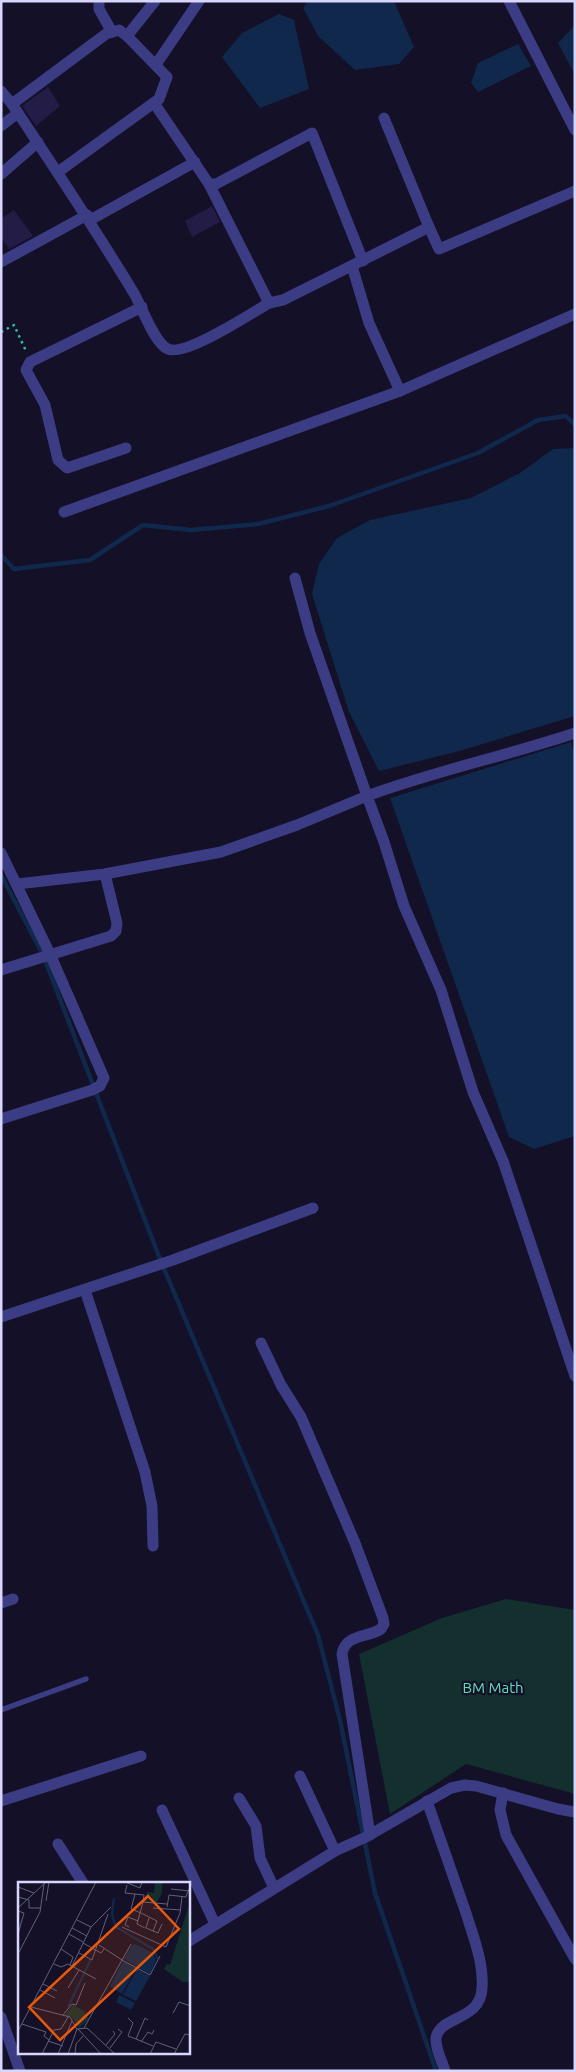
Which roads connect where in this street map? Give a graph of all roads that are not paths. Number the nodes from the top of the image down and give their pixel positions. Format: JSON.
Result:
{"nodes":[{"id":1,"x":99,"y":1,"type":"edge"},
{"id":2,"x":155,"y":1,"type":"edge"},
{"id":3,"x":199,"y":1,"type":"edge"},
{"id":4,"x":509,"y":1,"type":"edge"},
{"id":5,"x":112,"y":32,"type":"junction"},
{"id":6,"x":127,"y":36,"type":"junction"},
{"id":7,"x":157,"y":63,"type":"junction"},
{"id":8,"x":1,"y":91,"type":"edge"},
{"id":9,"x":154,"y":103,"type":"junction"},
{"id":10,"x":15,"y":108,"type":"junction"},
{"id":11,"x":384,"y":118,"type":"dead end"},
{"id":12,"x":1,"y":126,"type":"edge"},
{"id":13,"x":575,"y":130,"type":"edge"},
{"id":14,"x":38,"y":142,"type":"junction"},
{"id":15,"x":195,"y":162,"type":"junction"},
{"id":16,"x":58,"y":172,"type":"junction"},
{"id":17,"x":1,"y":174,"type":"edge"},
{"id":18,"x":209,"y":184,"type":"junction"},
{"id":19,"x":575,"y":191,"type":"edge"},
{"id":20,"x":88,"y":218,"type":"junction"},
{"id":21,"x":429,"y":227,"type":"junction"},
{"id":22,"x":364,"y":261,"type":"junction"},
{"id":23,"x":1,"y":262,"type":"edge"},
{"id":24,"x":352,"y":266,"type":"junction"},
{"id":25,"x":269,"y":303,"type":"junction"},
{"id":26,"x":142,"y":307,"type":"junction"},
{"id":27,"x":575,"y":314,"type":"edge"},
{"id":28,"x":400,"y":390,"type":"junction"},
{"id":29,"x":126,"y":448,"type":"dead end"},
{"id":30,"x":64,"y":512,"type":"dead end"},
{"id":31,"x":295,"y":578,"type":"dead end"},
{"id":32,"x":575,"y":733,"type":"edge"},
{"id":33,"x":367,"y":796,"type":"junction"},
{"id":34,"x":1,"y":853,"type":"edge"},
{"id":35,"x":105,"y":874,"type":"junction"},
{"id":36,"x":17,"y":884,"type":"junction"},
{"id":37,"x":45,"y":956,"type":"junction"},
{"id":38,"x":1,"y":970,"type":"edge"},
{"id":39,"x":1,"y":1119,"type":"edge"},
{"id":40,"x":313,"y":1208,"type":"dead end"},
{"id":41,"x":85,"y":1290,"type":"junction"},
{"id":42,"x":1,"y":1317,"type":"edge"},
{"id":43,"x":261,"y":1343,"type":"dead end"},
{"id":44,"x":575,"y":1376,"type":"edge"},
{"id":45,"x":153,"y":1546,"type":"dead end"},
{"id":46,"x":13,"y":1599,"type":"dead end"},
{"id":47,"x":1,"y":1603,"type":"edge"},
{"id":48,"x":86,"y":1679,"type":"dead end"},
{"id":49,"x":1,"y":1710,"type":"edge"},
{"id":50,"x":141,"y":1756,"type":"dead end"},
{"id":51,"x":300,"y":1776,"type":"dead end"},
{"id":52,"x":503,"y":1794,"type":"junction"},
{"id":53,"x":238,"y":1798,"type":"dead end"},
{"id":54,"x":1,"y":1801,"type":"edge"},
{"id":55,"x":427,"y":1801,"type":"junction"},
{"id":56,"x":162,"y":1810,"type":"dead end"},
{"id":57,"x":575,"y":1812,"type":"edge"},
{"id":58,"x":364,"y":1838,"type":"junction"},
{"id":59,"x":58,"y":1844,"type":"dead end"},
{"id":60,"x":335,"y":1852,"type":"junction"},
{"id":61,"x":82,"y":1882,"type":"edge"},
{"id":62,"x":274,"y":1888,"type":"junction"},
{"id":63,"x":215,"y":1924,"type":"junction"},
{"id":64,"x":190,"y":1940,"type":"edge"},
{"id":65,"x":575,"y":1959,"type":"edge"},
{"id":66,"x":1,"y":2017,"type":"edge"},
{"id":67,"x":16,"y":2050,"type":"edge"},
{"id":68,"x":20,"y":2071,"type":"edge"},
{"id":69,"x":445,"y":2071,"type":"edge"}],
"edges":[{"from":1,"to":5,"type":"street"},
{"from":2,"to":6,"type":"street"},
{"from":3,"to":7,"type":"street"},
{"from":4,"to":13,"type":"street"},
{"from":5,"to":6,"type":"street"},
{"from":5,"to":10,"type":"street"},
{"from":6,"to":7,"type":"street"},
{"from":7,"to":9,"type":"street"},
{"from":8,"to":10,"type":"street"},
{"from":9,"to":15,"type":"street"},
{"from":9,"to":16,"type":"street"},
{"from":10,"to":12,"type":"street"},
{"from":10,"to":14,"type":"street"},
{"from":11,"to":21,"type":"street"},
{"from":14,"to":16,"type":"street"},
{"from":14,"to":17,"type":"street"},
{"from":15,"to":18,"type":"street"},
{"from":15,"to":20,"type":"street"},
{"from":16,"to":20,"type":"street"},
{"from":18,"to":22,"type":"street"},
{"from":18,"to":25,"type":"street"},
{"from":19,"to":21,"type":"street"},
{"from":20,"to":23,"type":"street"},
{"from":20,"to":26,"type":"street"},
{"from":21,"to":22,"type":"street"},
{"from":22,"to":24,"type":"street"},
{"from":24,"to":25,"type":"street"},
{"from":24,"to":28,"type":"street"},
{"from":25,"to":26,"type":"street"},
{"from":26,"to":29,"type":"street"},
{"from":27,"to":28,"type":"street"},
{"from":28,"to":30,"type":"street"},
{"from":31,"to":33,"type":"street"},
{"from":32,"to":33,"type":"street"},
{"from":33,"to":35,"type":"street"},
{"from":33,"to":44,"type":"street"},
{"from":34,"to":36,"type":"street"},
{"from":35,"to":36,"type":"street"},
{"from":35,"to":37,"type":"street"},
{"from":36,"to":37,"type":"street"},
{"from":37,"to":38,"type":"street"},
{"from":37,"to":39,"type":"street"},
{"from":40,"to":41,"type":"street"},
{"from":41,"to":42,"type":"street"},
{"from":41,"to":45,"type":"street"},
{"from":43,"to":58,"type":"street"},
{"from":46,"to":47,"type":"street"},
{"from":48,"to":49,"type":"lane"},
{"from":50,"to":54,"type":"street"},
{"from":51,"to":60,"type":"street"},
{"from":52,"to":55,"type":"street"},
{"from":52,"to":57,"type":"street"},
{"from":52,"to":65,"type":"street"},
{"from":53,"to":62,"type":"street"},
{"from":55,"to":58,"type":"street"},
{"from":55,"to":69,"type":"street"},
{"from":56,"to":63,"type":"street"},
{"from":58,"to":60,"type":"street"},
{"from":59,"to":61,"type":"street"},
{"from":60,"to":62,"type":"street"},
{"from":62,"to":63,"type":"street"},
{"from":63,"to":64,"type":"street"},
{"from":66,"to":67,"type":"street"},
{"from":67,"to":68,"type":"street"}]}
